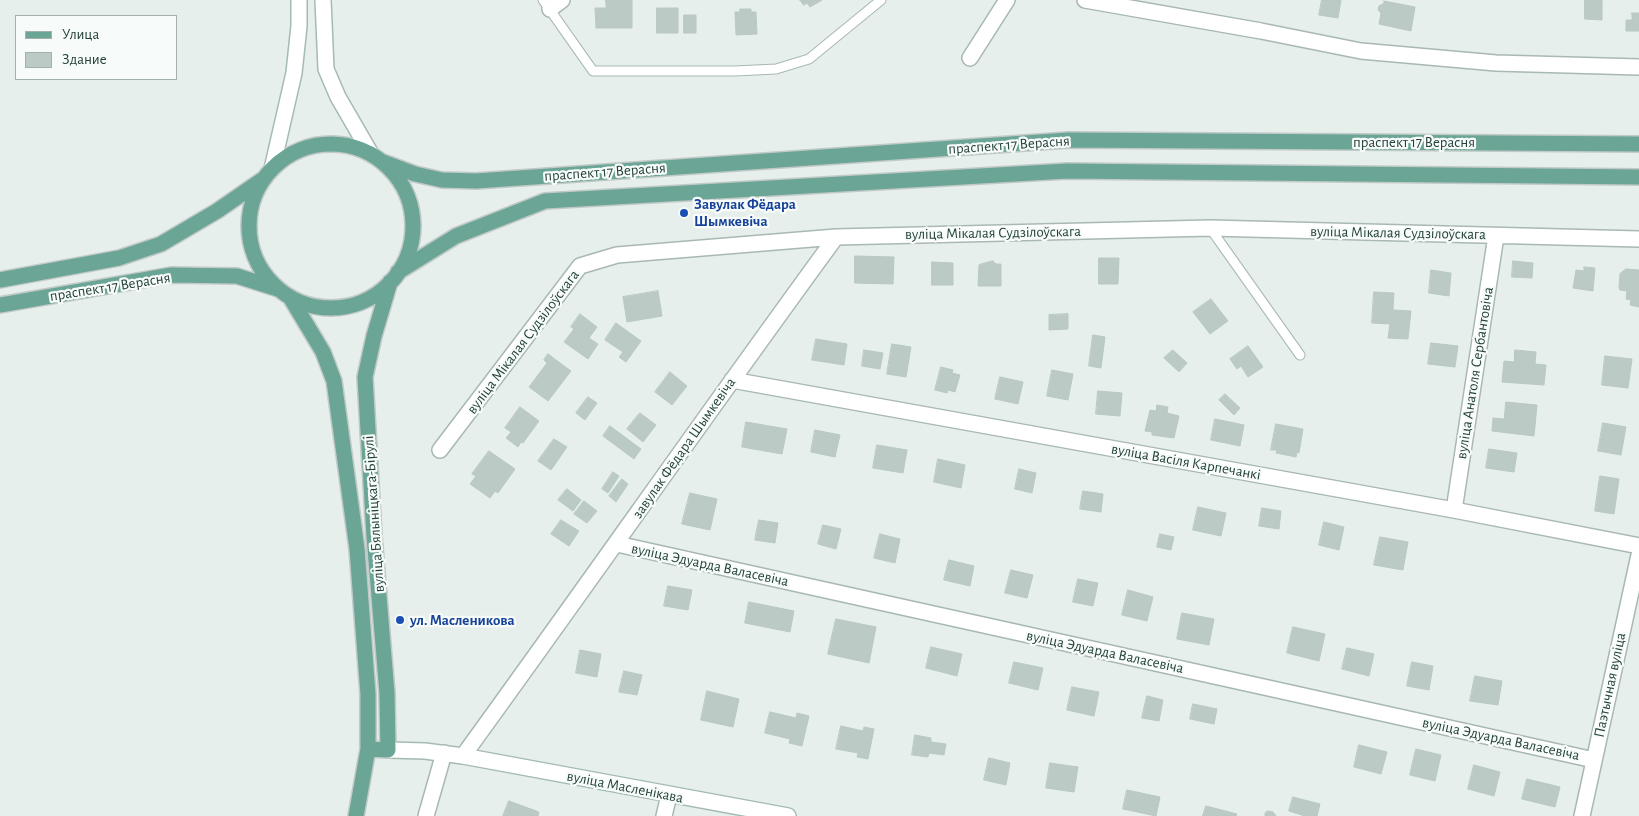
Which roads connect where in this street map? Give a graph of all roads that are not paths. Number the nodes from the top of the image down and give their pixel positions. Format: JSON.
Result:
{"nodes":[{"id":1,"x":299,"y":0,"type":"edge"},
{"id":2,"x":323,"y":0,"type":"edge"},
{"id":3,"x":881,"y":0,"type":"edge"},
{"id":4,"x":1007,"y":0,"type":"edge"},
{"id":5,"x":1085,"y":0,"type":"edge"},
{"id":6,"x":552,"y":3,"type":"edge"},
{"id":7,"x":970,"y":58,"type":"dead end"},
{"id":8,"x":1639,"y":67,"type":"edge"},
{"id":9,"x":1639,"y":144,"type":"edge"},
{"id":10,"x":377,"y":158,"type":"junction"},
{"id":11,"x":268,"y":174,"type":"junction"},
{"id":12,"x":1639,"y":177,"type":"edge"},
{"id":13,"x":1210,"y":228,"type":"junction"},
{"id":14,"x":1496,"y":236,"type":"junction"},
{"id":15,"x":836,"y":237,"type":"junction"},
{"id":16,"x":1639,"y":239,"type":"edge"},
{"id":17,"x":394,"y":277,"type":"junction"},
{"id":18,"x":0,"y":280,"type":"edge"},
{"id":19,"x":285,"y":293,"type":"junction"},
{"id":20,"x":0,"y":306,"type":"edge"},
{"id":21,"x":1300,"y":355,"type":"dead end"},
{"id":22,"x":732,"y":380,"type":"junction"},
{"id":23,"x":440,"y":450,"type":"dead end"},
{"id":24,"x":1454,"y":510,"type":"junction"},
{"id":25,"x":617,"y":544,"type":"junction"},
{"id":26,"x":1639,"y":546,"type":"edge"},
{"id":27,"x":1639,"y":555,"type":"edge"},
{"id":28,"x":368,"y":749,"type":"junction"},
{"id":29,"x":388,"y":750,"type":"junction"},
{"id":30,"x":444,"y":754,"type":"junction"},
{"id":31,"x":463,"y":756,"type":"junction"},
{"id":32,"x":1594,"y":760,"type":"junction"},
{"id":33,"x":669,"y":795,"type":"junction"},
{"id":34,"x":356,"y":816,"type":"edge"},
{"id":35,"x":426,"y":816,"type":"edge"},
{"id":36,"x":664,"y":816,"type":"edge"},
{"id":37,"x":788,"y":816,"type":"edge"},
{"id":38,"x":1582,"y":816,"type":"edge"}],
"edges":[{"from":1,"to":11,"type":"street"},
{"from":2,"to":10,"type":"street"},
{"from":3,"to":6,"type":"lane"},
{"from":4,"to":7,"type":"street"},
{"from":5,"to":8,"type":"street"},
{"from":9,"to":10,"type":"main road","name":"праспект 17 Верасня"},
{"from":10,"to":11,"type":"main road"},
{"from":10,"to":17,"type":"main road"},
{"from":11,"to":18,"type":"main road","name":"праспект 17 Верасня"},
{"from":11,"to":19,"type":"main road"},
{"from":12,"to":17,"type":"main road","name":"праспект 17 Верасня"},
{"from":13,"to":14,"type":"street","name":"вуліца Мікалая Судзілоўскага"},
{"from":13,"to":15,"type":"street","name":"вуліца Мікалая Судзілоўскага"},
{"from":13,"to":21,"type":"lane"},
{"from":14,"to":16,"type":"street","name":"вуліца Мікалая Судзілоўскага"},
{"from":14,"to":24,"type":"street","name":"вуліца Анатоля Сербантовіча"},
{"from":15,"to":22,"type":"street","name":"завулак Фёдара Шымкевіча"},
{"from":15,"to":23,"type":"street","name":"вуліца Мікалая Судзілоўскага"},
{"from":17,"to":19,"type":"main road"},
{"from":17,"to":29,"type":"main road","name":"вуліца Бялыніцкага-Бірулі"},
{"from":19,"to":20,"type":"main road","name":"праспект 17 Верасня"},
{"from":19,"to":28,"type":"main road","name":"вуліца Бялыніцкага-Бірулі"},
{"from":22,"to":24,"type":"street","name":"вуліца Васіля Карпечанкі"},
{"from":22,"to":25,"type":"street","name":"завулак Фёдара Шымкевіча"},
{"from":24,"to":26,"type":"street","name":"вуліца Васіля Карпечанкі"},
{"from":25,"to":31,"type":"street","name":"завулак Фёдара Шымкевіча"},
{"from":25,"to":32,"type":"street","name":"вуліца Эдуарда Валасевіча"},
{"from":27,"to":32,"type":"street","name":"Паэтычная вуліца"},
{"from":28,"to":29,"type":"main road"},
{"from":28,"to":34,"type":"main road","name":"вуліца Бялыніцкага-Бірулі"},
{"from":29,"to":30,"type":"street"},
{"from":30,"to":31,"type":"street"},
{"from":30,"to":35,"type":"street"},
{"from":31,"to":33,"type":"street","name":"вуліца Масленікава"},
{"from":32,"to":38,"type":"street","name":"Паэтычная вуліца"},
{"from":33,"to":36,"type":"street"},
{"from":33,"to":37,"type":"street","name":"вуліца Масленікава"}]}
